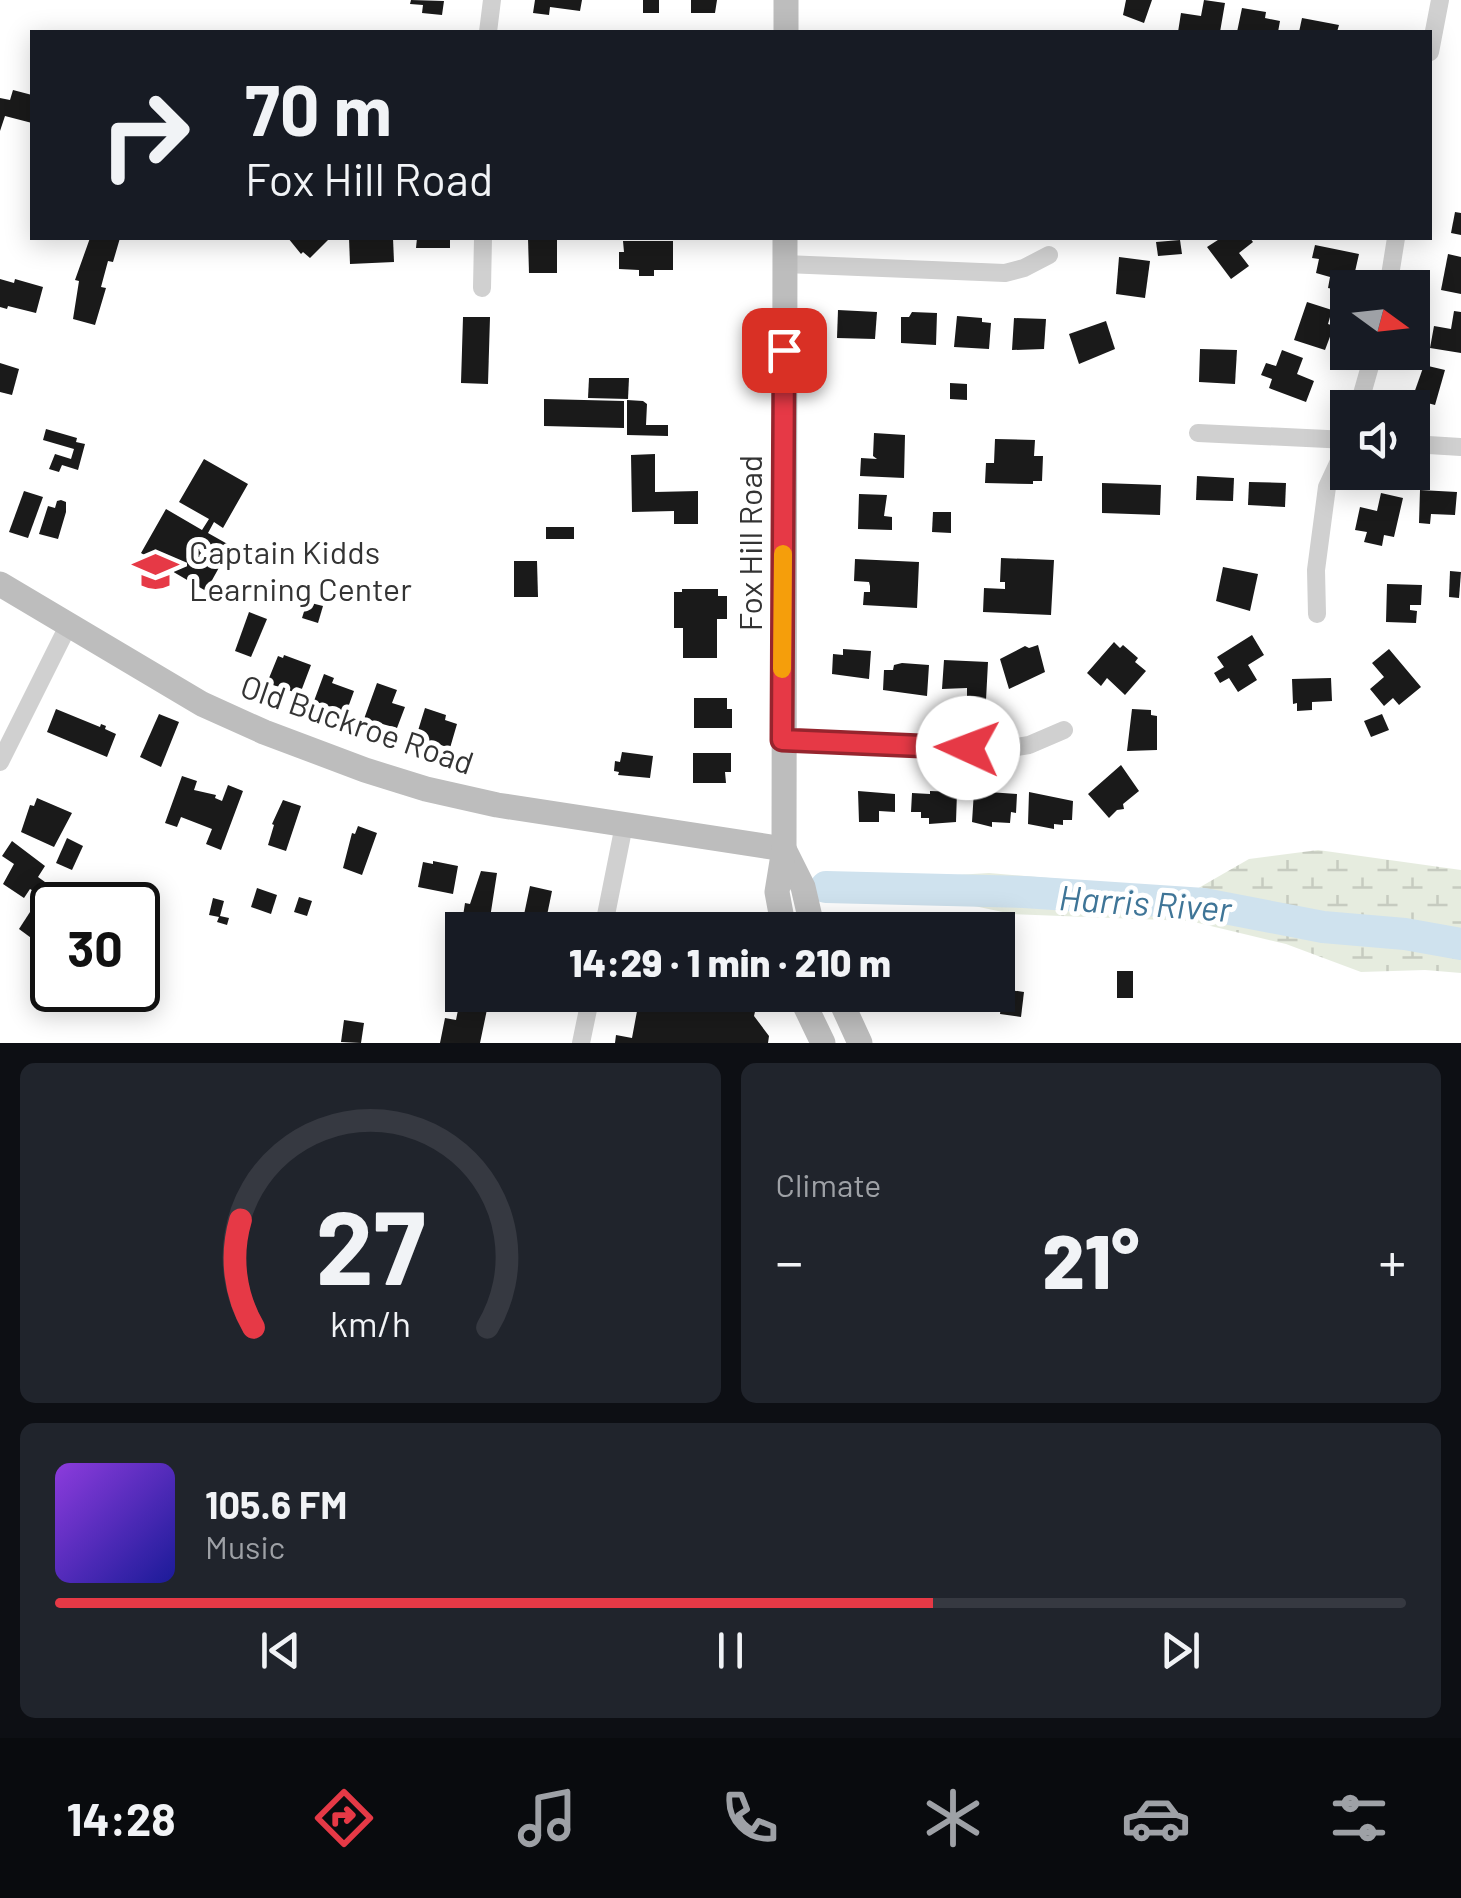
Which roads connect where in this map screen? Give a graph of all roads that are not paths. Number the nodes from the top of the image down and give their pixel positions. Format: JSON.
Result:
{"nodes":[{"id":1,"x":492,"y":0,"type":"edge"},
{"id":2,"x":786,"y":0,"type":"edge"},
{"id":3,"x":1440,"y":0,"type":"edge"},
{"id":4,"x":488,"y":30,"type":"edge"},
{"id":5,"x":786,"y":30,"type":"edge"},
{"id":6,"x":1432,"y":42,"type":"edge"},
{"id":7,"x":483,"y":240,"type":"edge"},
{"id":8,"x":1396,"y":240,"type":"edge"},
{"id":9,"x":785,"y":251,"type":"edge"},
{"id":10,"x":1049,"y":255,"type":"dead end"},
{"id":11,"x":1391,"y":270,"type":"edge"},
{"id":12,"x":482,"y":288,"type":"dead end"},
{"id":13,"x":1198,"y":433,"type":"dead end"},
{"id":14,"x":1330,"y":440,"type":"edge"},
{"id":15,"x":1430,"y":445,"type":"edge"},
{"id":16,"x":1461,"y":447,"type":"edge"},
{"id":17,"x":1330,"y":483,"type":"edge"},
{"id":18,"x":0,"y":584,"type":"edge"},
{"id":19,"x":1318,"y":614,"type":"dead end"},
{"id":20,"x":68,"y":626,"type":"junction"},
{"id":21,"x":1064,"y":730,"type":"dead end"},
{"id":22,"x":782,"y":740,"type":"junction"},
{"id":23,"x":0,"y":762,"type":"edge"},
{"id":24,"x":624,"y":825,"type":"junction"},
{"id":25,"x":784,"y":848,"type":"junction"},
{"id":26,"x":607,"y":912,"type":"edge"},
{"id":27,"x":781,"y":912,"type":"edge"},
{"id":28,"x":810,"y":912,"type":"edge"},
{"id":29,"x":587,"y":1012,"type":"edge"},
{"id":30,"x":808,"y":1012,"type":"edge"},
{"id":31,"x":846,"y":1012,"type":"edge"},
{"id":32,"x":581,"y":1043,"type":"edge"},
{"id":33,"x":823,"y":1043,"type":"edge"},
{"id":34,"x":860,"y":1043,"type":"edge"}],
"edges":[{"from":1,"to":4,"type":"street"},
{"from":2,"to":5,"type":"main road"},
{"from":3,"to":6,"type":"street"},
{"from":7,"to":12,"type":"street"},
{"from":8,"to":11,"type":"street"},
{"from":9,"to":10,"type":"street"},
{"from":9,"to":22,"type":"main road","name":"Fox Hill Road"},
{"from":13,"to":14,"type":"street"},
{"from":15,"to":16,"type":"street"},
{"from":17,"to":19,"type":"street"},
{"from":18,"to":20,"type":"main road","name":"Old Buckroe Road"},
{"from":20,"to":23,"type":"street"},
{"from":20,"to":24,"type":"main road","name":"Old Buckroe Road"},
{"from":21,"to":22,"type":"street"},
{"from":22,"to":25,"type":"main road","name":"Fox Hill Road"},
{"from":24,"to":25,"type":"main road","name":"Old Buckroe Road"},
{"from":24,"to":26,"type":"street"},
{"from":25,"to":27,"type":"main road","name":"Fox Hill Road"},
{"from":25,"to":28,"type":"main road"},
{"from":29,"to":32,"type":"street"},
{"from":30,"to":33,"type":"main road"},
{"from":31,"to":34,"type":"main road"}]}
